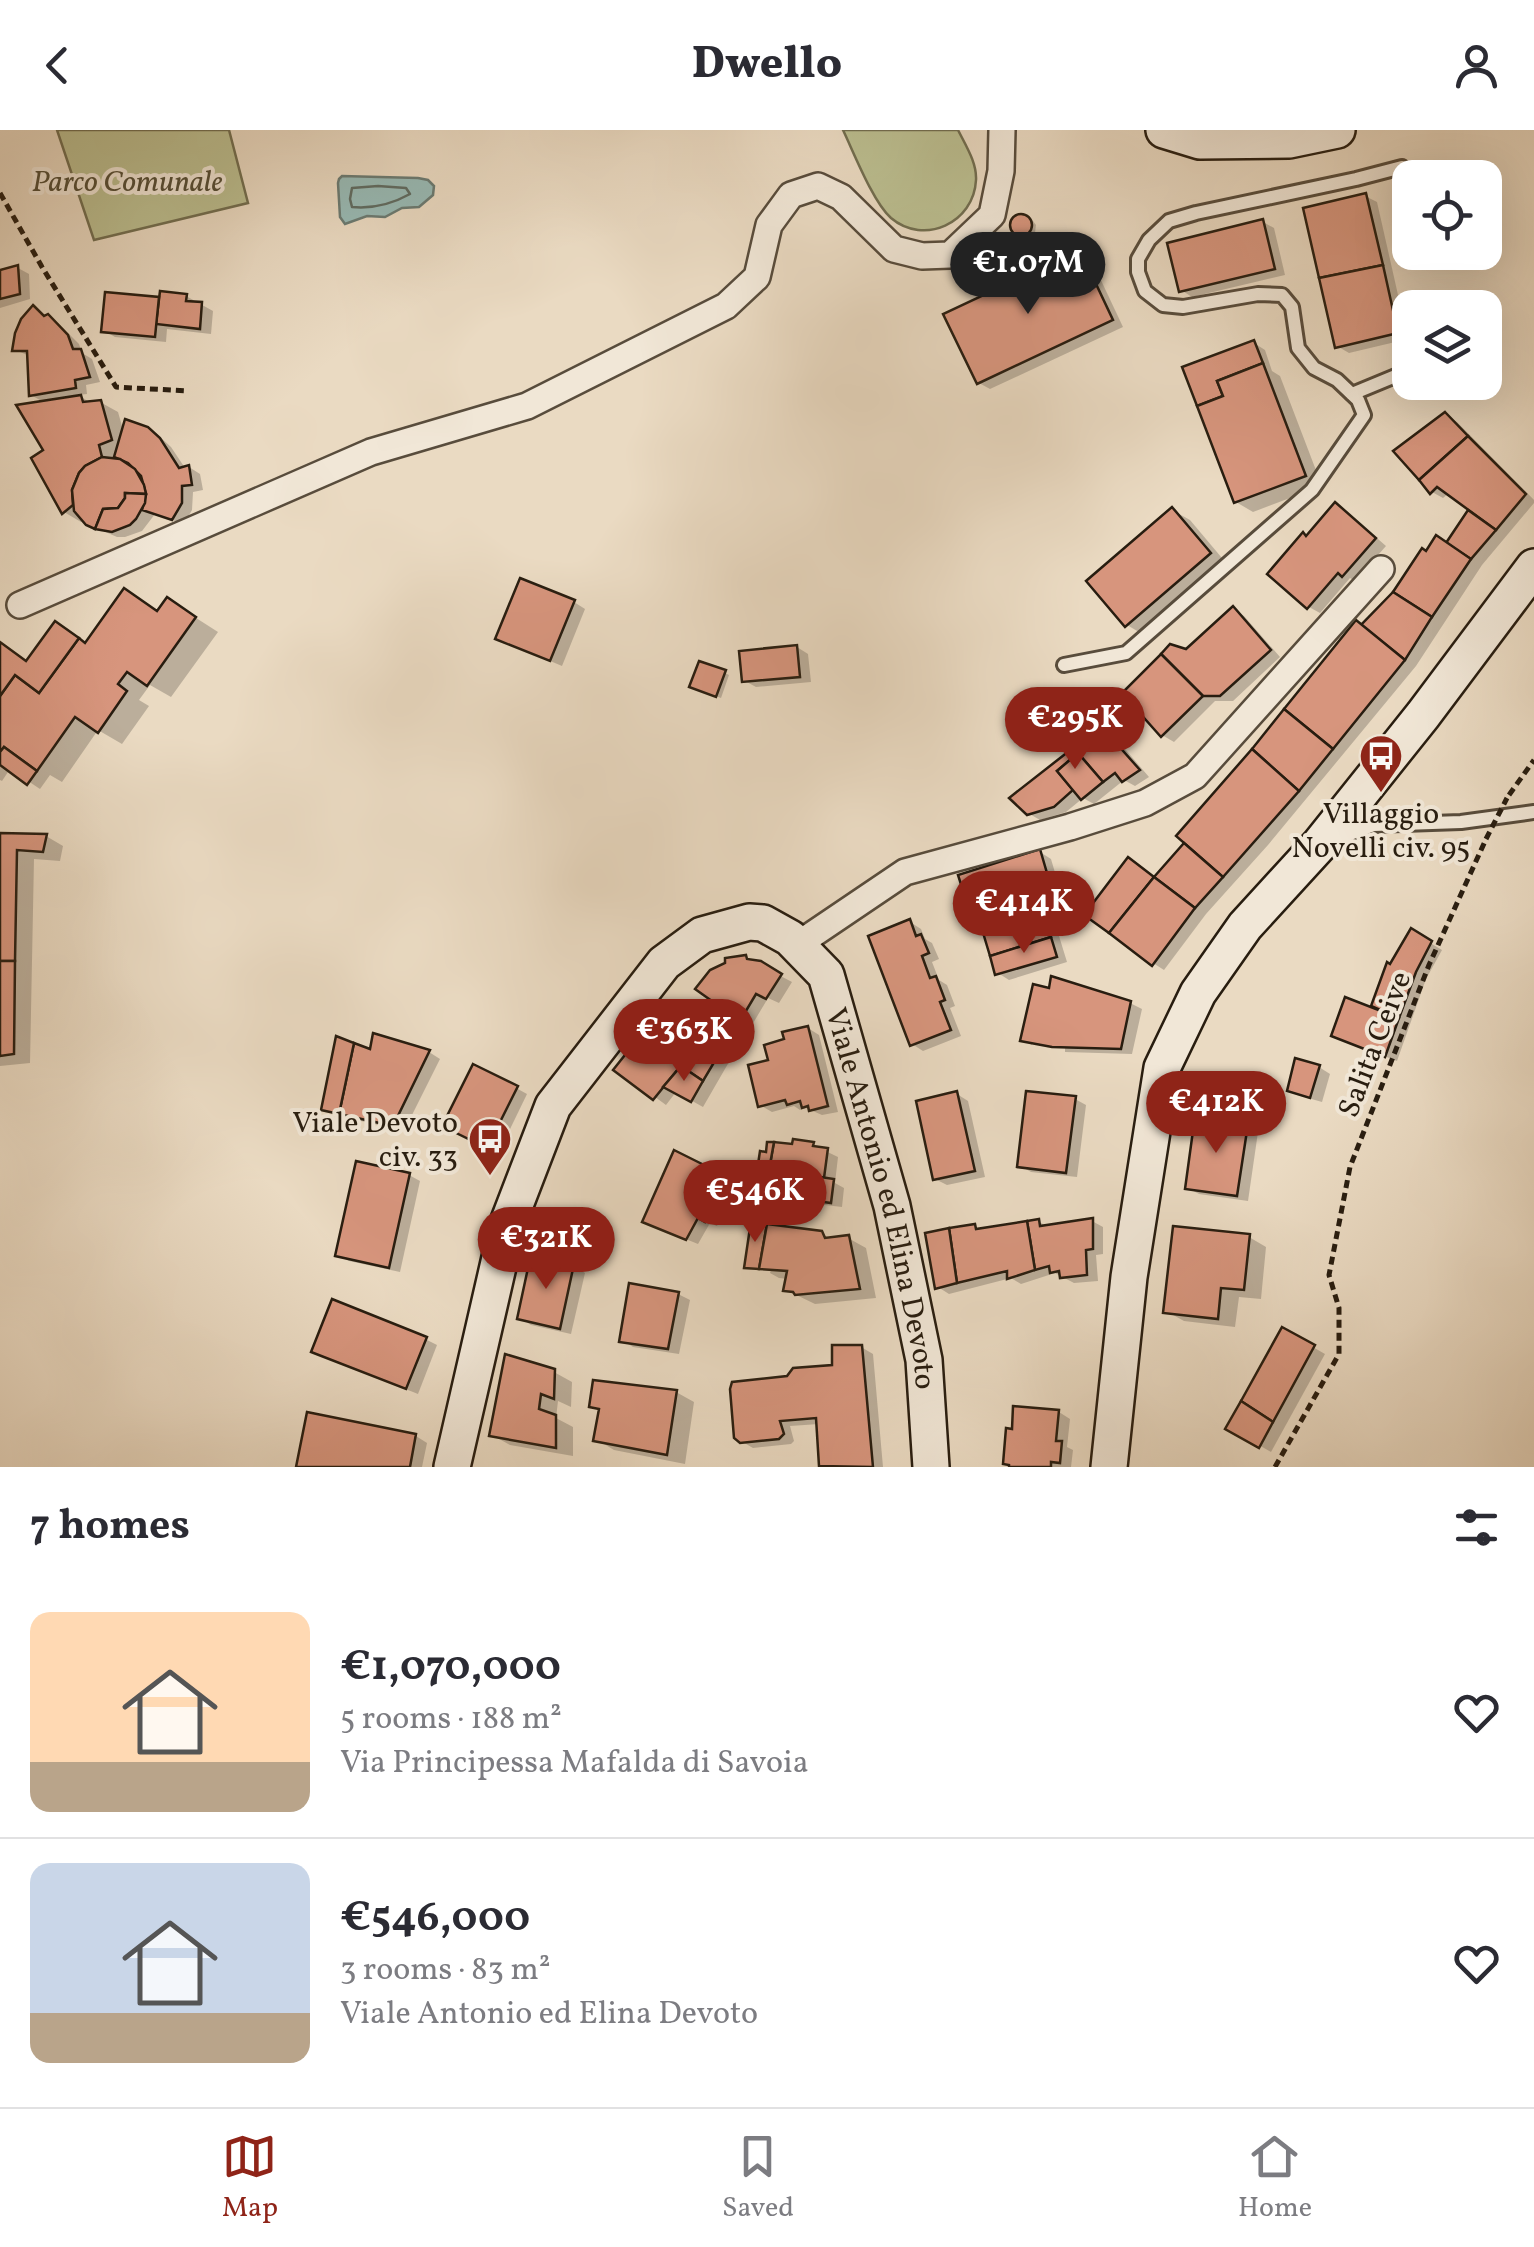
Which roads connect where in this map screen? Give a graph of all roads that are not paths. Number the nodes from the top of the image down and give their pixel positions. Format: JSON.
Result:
{"nodes":[{"id":1,"x":1002,"y":130,"type":"edge"},
{"id":2,"x":1164,"y":130,"type":"edge"},
{"id":3,"x":1337,"y":130,"type":"edge"},
{"id":4,"x":1392,"y":169,"type":"edge"},
{"id":5,"x":1392,"y":377,"type":"edge"},
{"id":6,"x":1352,"y":394,"type":"junction"},
{"id":7,"x":1534,"y":567,"type":"edge"},
{"id":8,"x":1381,"y":569,"type":"dead end"},
{"id":9,"x":20,"y":605,"type":"dead end"},
{"id":10,"x":1064,"y":666,"type":"dead end"},
{"id":11,"x":1534,"y":812,"type":"edge"},
{"id":12,"x":1320,"y":844,"type":"junction"},
{"id":13,"x":797,"y":946,"type":"junction"},
{"id":14,"x":452,"y":1467,"type":"edge"},
{"id":15,"x":932,"y":1467,"type":"edge"},
{"id":16,"x":1109,"y":1467,"type":"edge"}],
"edges":[{"from":1,"to":9,"type":"street"},
{"from":2,"to":3,"type":"street"},
{"from":4,"to":6,"type":"lane"},
{"from":5,"to":6,"type":"lane"},
{"from":6,"to":10,"type":"lane"},
{"from":7,"to":12,"type":"street"},
{"from":8,"to":13,"type":"street"},
{"from":11,"to":12,"type":"lane"},
{"from":12,"to":16,"type":"street"},
{"from":13,"to":14,"type":"street","name":"Viale Antonio ed Elina Devoto"},
{"from":13,"to":15,"type":"street","name":"Viale Antonio ed Elina Devoto"}]}
